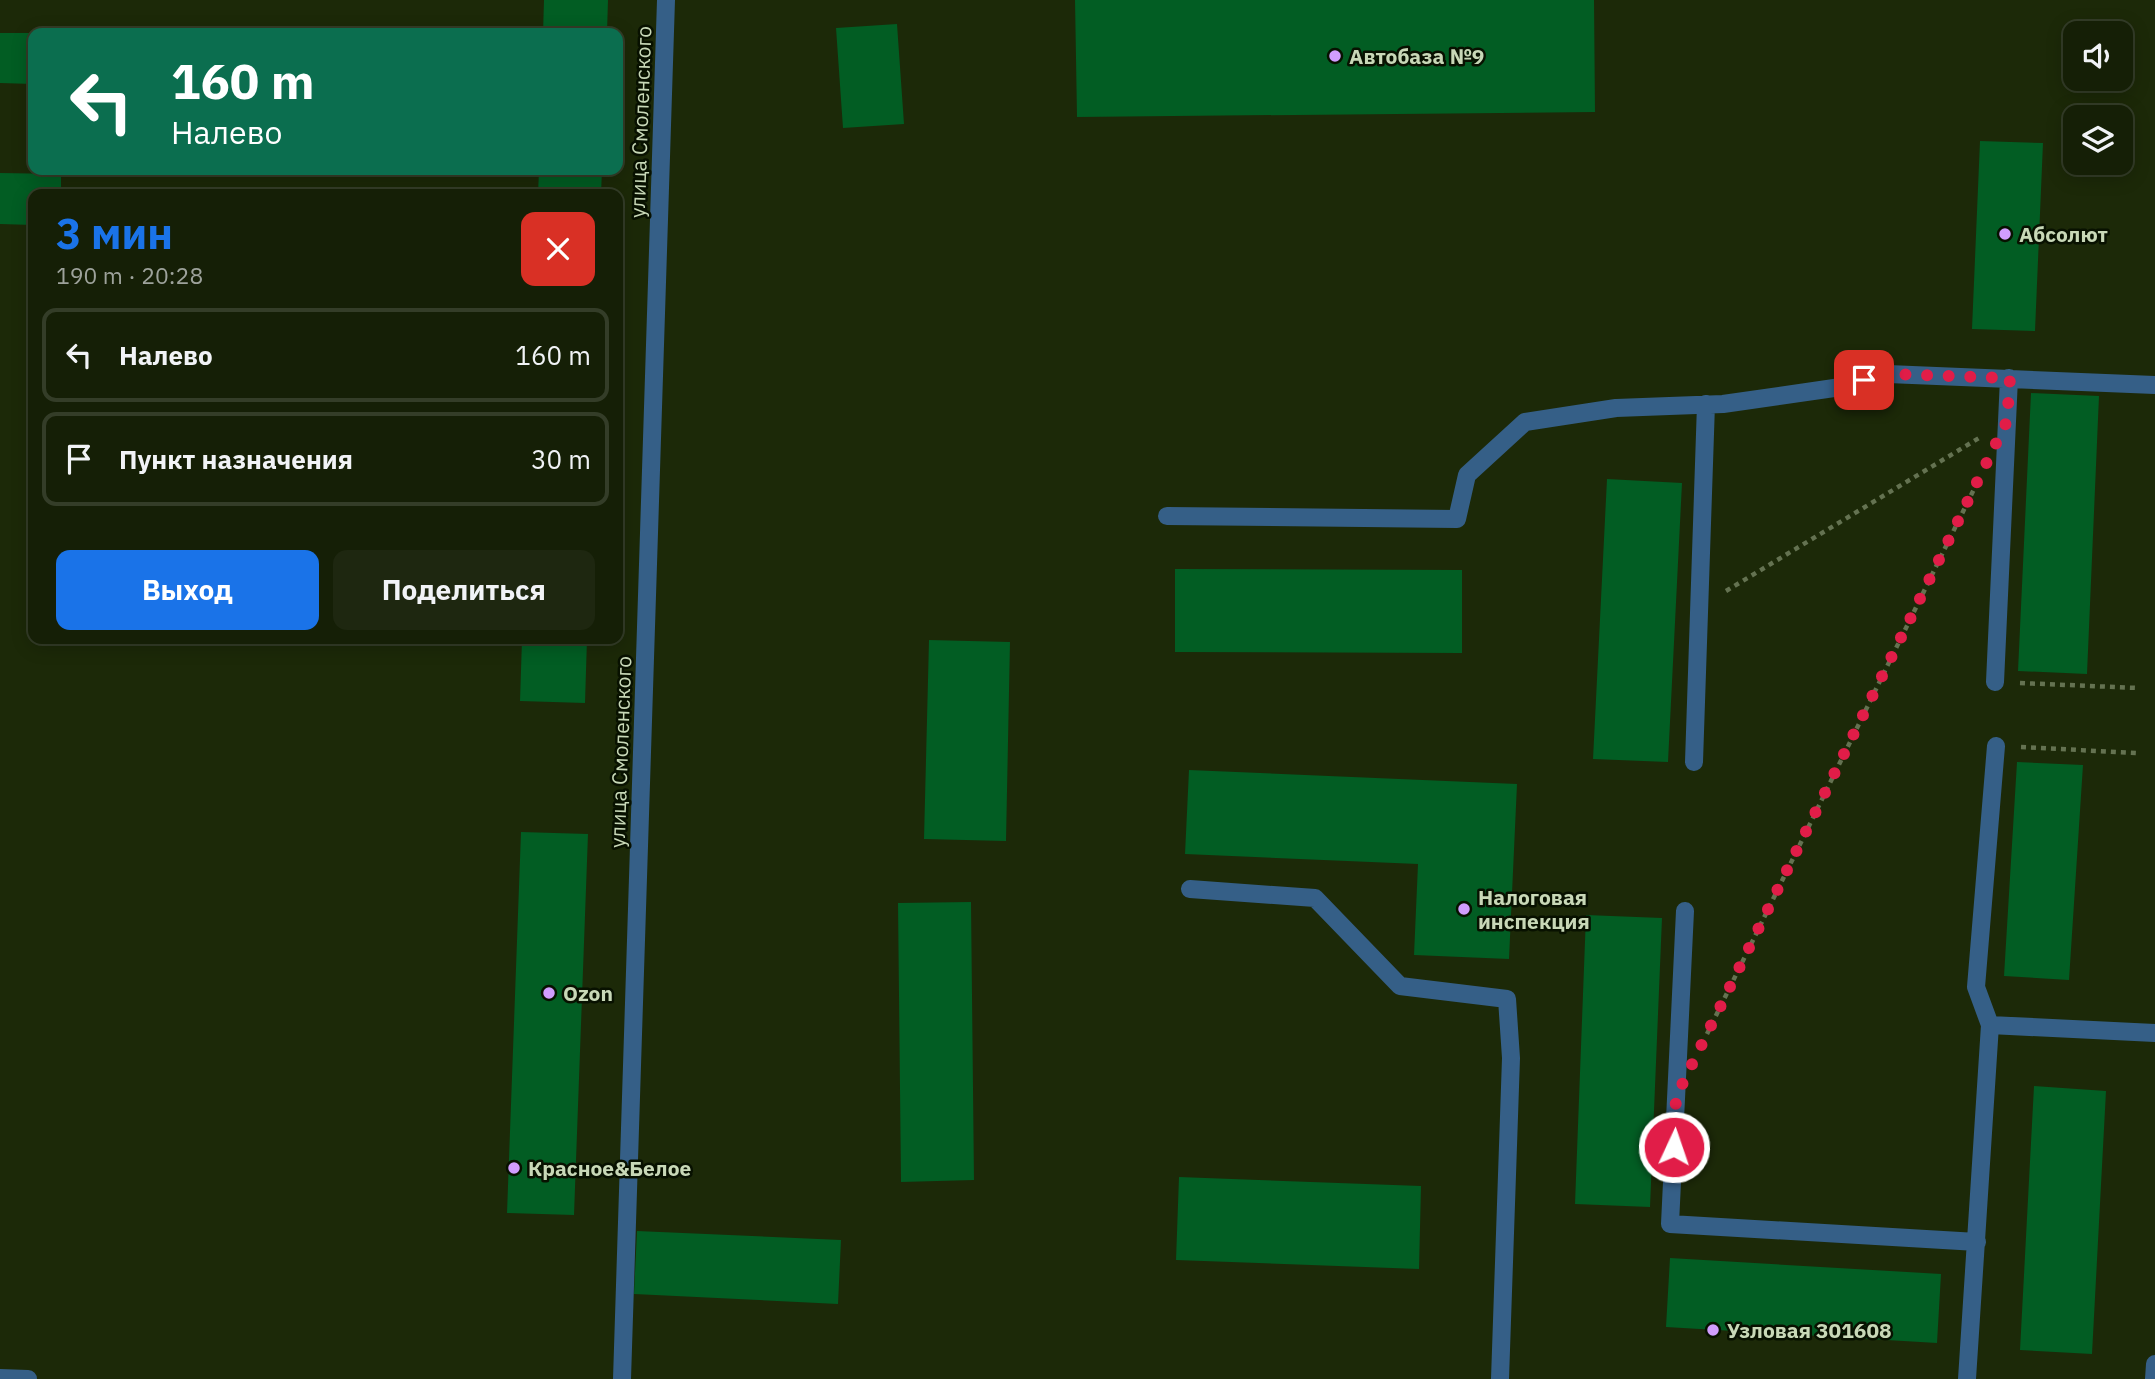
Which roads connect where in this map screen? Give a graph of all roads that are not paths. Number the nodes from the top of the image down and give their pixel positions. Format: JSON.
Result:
{"nodes":[{"id":1,"x":666,"y":0,"type":"edge"},
{"id":2,"x":2010,"y":378,"type":"junction"},
{"id":3,"x":2155,"y":385,"type":"edge"},
{"id":4,"x":1706,"y":404,"type":"junction"},
{"id":5,"x":1167,"y":516,"type":"dead end"},
{"id":6,"x":1995,"y":682,"type":"road end"},
{"id":7,"x":1996,"y":746,"type":"road end"},
{"id":8,"x":1694,"y":762,"type":"dead end"},
{"id":9,"x":1190,"y":889,"type":"dead end"},
{"id":10,"x":1685,"y":911,"type":"dead end"},
{"id":11,"x":1990,"y":1025,"type":"junction"},
{"id":12,"x":2155,"y":1033,"type":"edge"},
{"id":13,"x":1977,"y":1242,"type":"junction"},
{"id":14,"x":2155,"y":1364,"type":"edge"},
{"id":15,"x":0,"y":1378,"type":"edge"},
{"id":16,"x":27,"y":1379,"type":"edge"},
{"id":17,"x":622,"y":1379,"type":"edge"},
{"id":18,"x":1500,"y":1379,"type":"edge"},
{"id":19,"x":1968,"y":1379,"type":"edge"},
{"id":20,"x":2154,"y":1379,"type":"edge"}],
"edges":[{"from":1,"to":17,"type":"street","name":"улица Смоленского"},
{"from":2,"to":3,"type":"street"},
{"from":2,"to":4,"type":"street"},
{"from":2,"to":6,"type":"street"},
{"from":4,"to":5,"type":"street"},
{"from":4,"to":8,"type":"street"},
{"from":7,"to":11,"type":"street"},
{"from":9,"to":18,"type":"street"},
{"from":10,"to":13,"type":"street"},
{"from":11,"to":12,"type":"street"},
{"from":11,"to":13,"type":"street"},
{"from":13,"to":19,"type":"street"},
{"from":14,"to":20,"type":"street"},
{"from":15,"to":16,"type":"street"}]}
